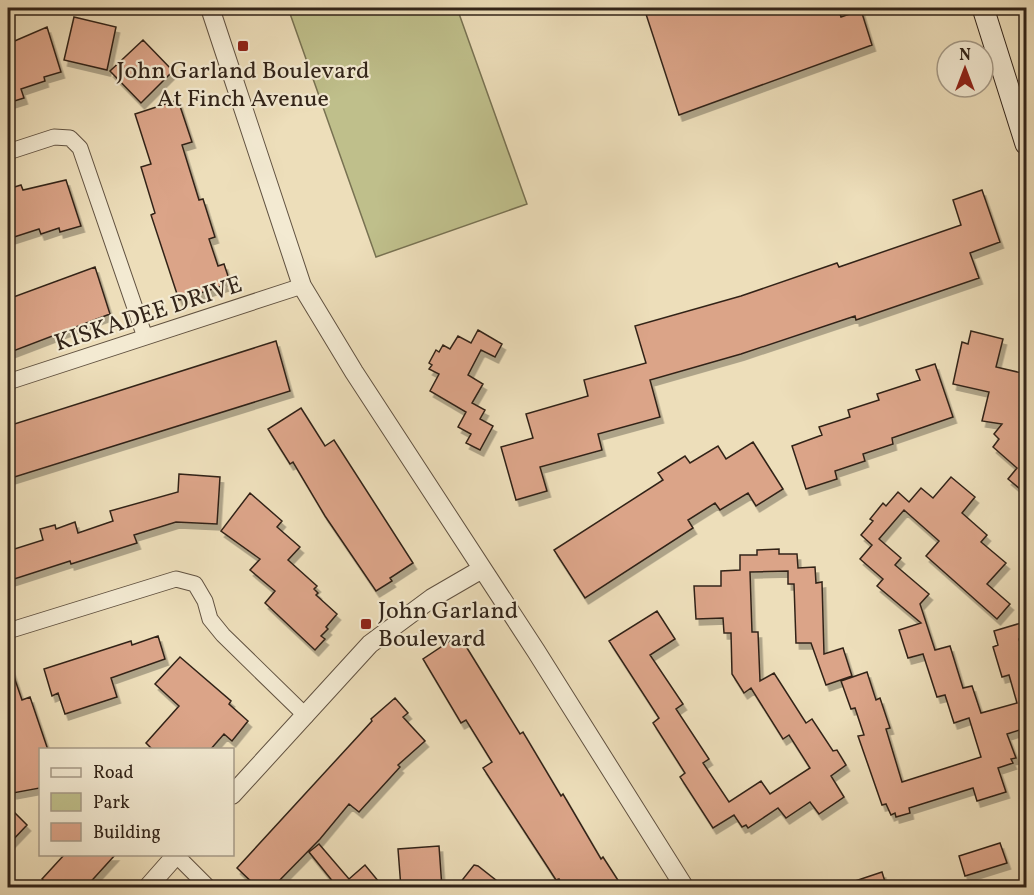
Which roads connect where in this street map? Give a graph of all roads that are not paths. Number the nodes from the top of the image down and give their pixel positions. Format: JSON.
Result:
{"nodes":[{"id":1,"x":210,"y":8,"type":"edge"},
{"id":2,"x":983,"y":8,"type":"edge"},
{"id":3,"x":1026,"y":144,"type":"edge"},
{"id":4,"x":8,"y":152,"type":"edge"},
{"id":5,"x":302,"y":286,"type":"junction"},
{"id":6,"x":145,"y":338,"type":"junction"},
{"id":7,"x":8,"y":382,"type":"edge"},
{"id":8,"x":482,"y":569,"type":"junction"},
{"id":9,"x":8,"y":631,"type":"edge"},
{"id":10,"x":306,"y":716,"type":"junction"},
{"id":11,"x":234,"y":793,"type":"edge"},
{"id":12,"x":176,"y":856,"type":"edge"},
{"id":13,"x":178,"y":856,"type":"edge"},
{"id":14,"x":147,"y":888,"type":"edge"},
{"id":15,"x":209,"y":888,"type":"edge"},
{"id":16,"x":686,"y":888,"type":"edge"}],
"edges":[{"from":1,"to":5,"type":"street"},
{"from":2,"to":3,"type":"main road"},
{"from":4,"to":6,"type":"street"},
{"from":5,"to":6,"type":"street","name":"KISKADEE DRIVE"},
{"from":5,"to":8,"type":"street"},
{"from":6,"to":7,"type":"street","name":"KISKADEE DRIVE"},
{"from":8,"to":10,"type":"street"},
{"from":8,"to":16,"type":"street"},
{"from":9,"to":10,"type":"street"},
{"from":10,"to":11,"type":"street"},
{"from":12,"to":14,"type":"street"},
{"from":13,"to":15,"type":"street"}]}
